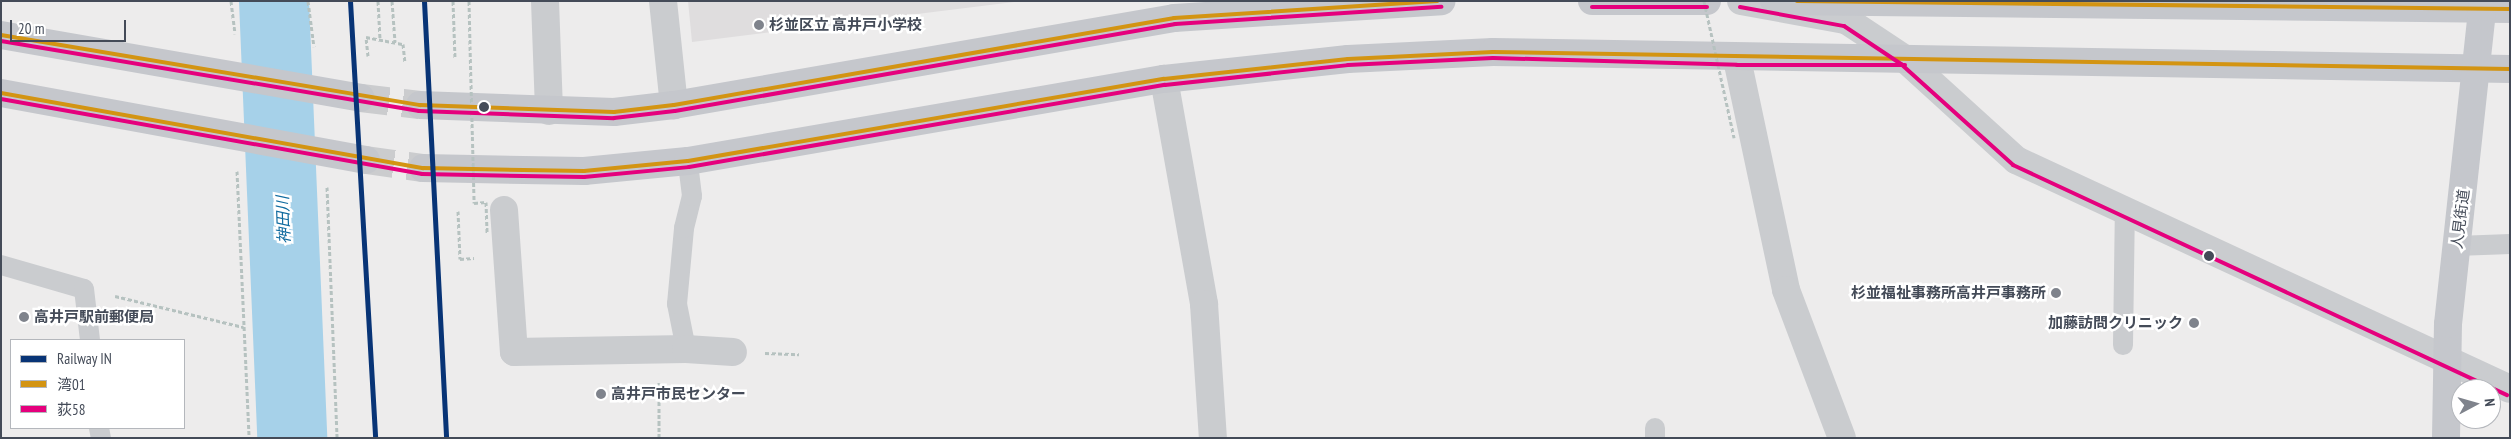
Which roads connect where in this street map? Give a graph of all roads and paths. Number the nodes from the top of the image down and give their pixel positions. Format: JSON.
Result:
{"nodes":[{"id":1,"x":231,"y":1,"type":"edge"},
{"id":2,"x":308,"y":1,"type":"edge"},
{"id":3,"x":378,"y":1,"type":"edge"},
{"id":4,"x":392,"y":1,"type":"edge"},
{"id":5,"x":453,"y":1,"type":"edge"},
{"id":6,"x":469,"y":1,"type":"edge"},
{"id":7,"x":545,"y":1,"type":"edge"},
{"id":8,"x":663,"y":1,"type":"edge"},
{"id":9,"x":1441,"y":1,"type":"edge"},
{"id":10,"x":1592,"y":1,"type":"edge"},
{"id":11,"x":1705,"y":1,"type":"edge"},
{"id":12,"x":1741,"y":1,"type":"edge"},
{"id":13,"x":1774,"y":1,"type":"edge"},
{"id":14,"x":2483,"y":5,"type":"edge"},
{"id":15,"x":2510,"y":9,"type":"edge"},
{"id":16,"x":235,"y":34,"type":"dead end"},
{"id":17,"x":1,"y":35,"type":"edge"},
{"id":18,"x":380,"y":40,"type":"junction"},
{"id":19,"x":395,"y":42,"type":"junction"},
{"id":20,"x":314,"y":47,"type":"dead end"},
{"id":21,"x":368,"y":56,"type":"dead end"},
{"id":22,"x":455,"y":58,"type":"dead end"},
{"id":23,"x":1737,"y":59,"type":"junction"},
{"id":24,"x":1905,"y":59,"type":"junction"},
{"id":25,"x":405,"y":62,"type":"dead end"},
{"id":26,"x":2478,"y":68,"type":"junction"},
{"id":27,"x":2510,"y":69,"type":"edge"},
{"id":28,"x":1164,"y":79,"type":"junction"},
{"id":29,"x":1,"y":93,"type":"edge"},
{"id":30,"x":361,"y":98,"type":"tunnel mouth"},
{"id":31,"x":420,"y":105,"type":"tunnel mouth"},
{"id":32,"x":674,"y":105,"type":"junction"},
{"id":33,"x":549,"y":111,"type":"junction"},
{"id":34,"x":1734,"y":138,"type":"dead end"},
{"id":35,"x":239,"y":151,"type":"junction"},
{"id":36,"x":366,"y":160,"type":"tunnel mouth"},
{"id":37,"x":688,"y":161,"type":"junction"},
{"id":38,"x":326,"y":165,"type":"junction"},
{"id":39,"x":423,"y":168,"type":"tunnel mouth"},
{"id":40,"x":474,"y":202,"type":"junction"},
{"id":41,"x":504,"y":210,"type":"dead end"},
{"id":42,"x":2125,"y":210,"type":"junction"},
{"id":43,"x":458,"y":211,"type":"dead end"},
{"id":44,"x":475,"y":212,"type":"dead end"},
{"id":45,"x":487,"y":234,"type":"dead end"},
{"id":46,"x":2510,"y":244,"type":"edge"},
{"id":47,"x":2457,"y":246,"type":"junction"},
{"id":48,"x":476,"y":248,"type":"dead end"},
{"id":49,"x":1,"y":265,"type":"edge"},
{"id":50,"x":84,"y":288,"type":"junction"},
{"id":51,"x":243,"y":327,"type":"junction"},
{"id":52,"x":90,"y":339,"type":"edge"},
{"id":53,"x":2123,"y":345,"type":"dead end"},
{"id":54,"x":686,"y":349,"type":"junction"},
{"id":55,"x":733,"y":352,"type":"dead end"},
{"id":56,"x":2446,"y":359,"type":"junction"},
{"id":57,"x":2510,"y":389,"type":"edge"},
{"id":58,"x":660,"y":412,"type":"dead end"},
{"id":59,"x":249,"y":438,"type":"edge"},
{"id":60,"x":337,"y":438,"type":"edge"},
{"id":61,"x":659,"y":438,"type":"edge"},
{"id":62,"x":1213,"y":438,"type":"edge"},
{"id":63,"x":1842,"y":438,"type":"edge"},
{"id":64,"x":2446,"y":438,"type":"edge"}],
"edges":[{"from":1,"to":16,"type":"path"},
{"from":2,"to":20,"type":"path"},
{"from":3,"to":18,"type":"path"},
{"from":4,"to":19,"type":"path"},
{"from":5,"to":22,"type":"path"},
{"from":6,"to":40,"type":"path","bridge":true},
{"from":7,"to":33,"type":"street"},
{"from":8,"to":32,"type":"street"},
{"from":9,"to":32,"type":"main road"},
{"from":10,"to":11,"type":"main road"},
{"from":11,"to":34,"type":"path","bridge":true},
{"from":12,"to":24,"type":"street"},
{"from":13,"to":14,"type":"main road"},
{"from":14,"to":15,"type":"main road"},
{"from":14,"to":26,"type":"main road","name":"人見街道"},
{"from":17,"to":30,"type":"main road"},
{"from":18,"to":19,"type":"path"},
{"from":18,"to":21,"type":"path"},
{"from":19,"to":25,"type":"path"},
{"from":23,"to":24,"type":"main road"},
{"from":23,"to":28,"type":"main road"},
{"from":23,"to":63,"type":"street"},
{"from":24,"to":26,"type":"main road"},
{"from":24,"to":42,"type":"street"},
{"from":26,"to":27,"type":"main road"},
{"from":26,"to":47,"type":"main road","name":"人見街道"},
{"from":28,"to":37,"type":"main road"},
{"from":28,"to":62,"type":"street"},
{"from":29,"to":35,"type":"main road"},
{"from":31,"to":33,"type":"main road"},
{"from":32,"to":33,"type":"main road"},
{"from":35,"to":38,"type":"main road"},
{"from":35,"to":51,"type":"path"},
{"from":36,"to":38,"type":"main road"},
{"from":37,"to":39,"type":"main road"},
{"from":37,"to":54,"type":"lane"},
{"from":38,"to":60,"type":"path"},
{"from":40,"to":44,"type":"path"},
{"from":40,"to":45,"type":"path","bridge":true},
{"from":41,"to":54,"type":"street"},
{"from":42,"to":53,"type":"lane"},
{"from":42,"to":56,"type":"street"},
{"from":43,"to":48,"type":"path"},
{"from":46,"to":47,"type":"lane"},
{"from":47,"to":56,"type":"main road","name":"人見街道"},
{"from":49,"to":50,"type":"lane"},
{"from":50,"to":51,"type":"path"},
{"from":50,"to":52,"type":"lane"},
{"from":51,"to":59,"type":"path"},
{"from":54,"to":55,"type":"street"},
{"from":56,"to":57,"type":"street"},
{"from":56,"to":64,"type":"main road","name":"人見街道"},
{"from":58,"to":61,"type":"path"}]}
